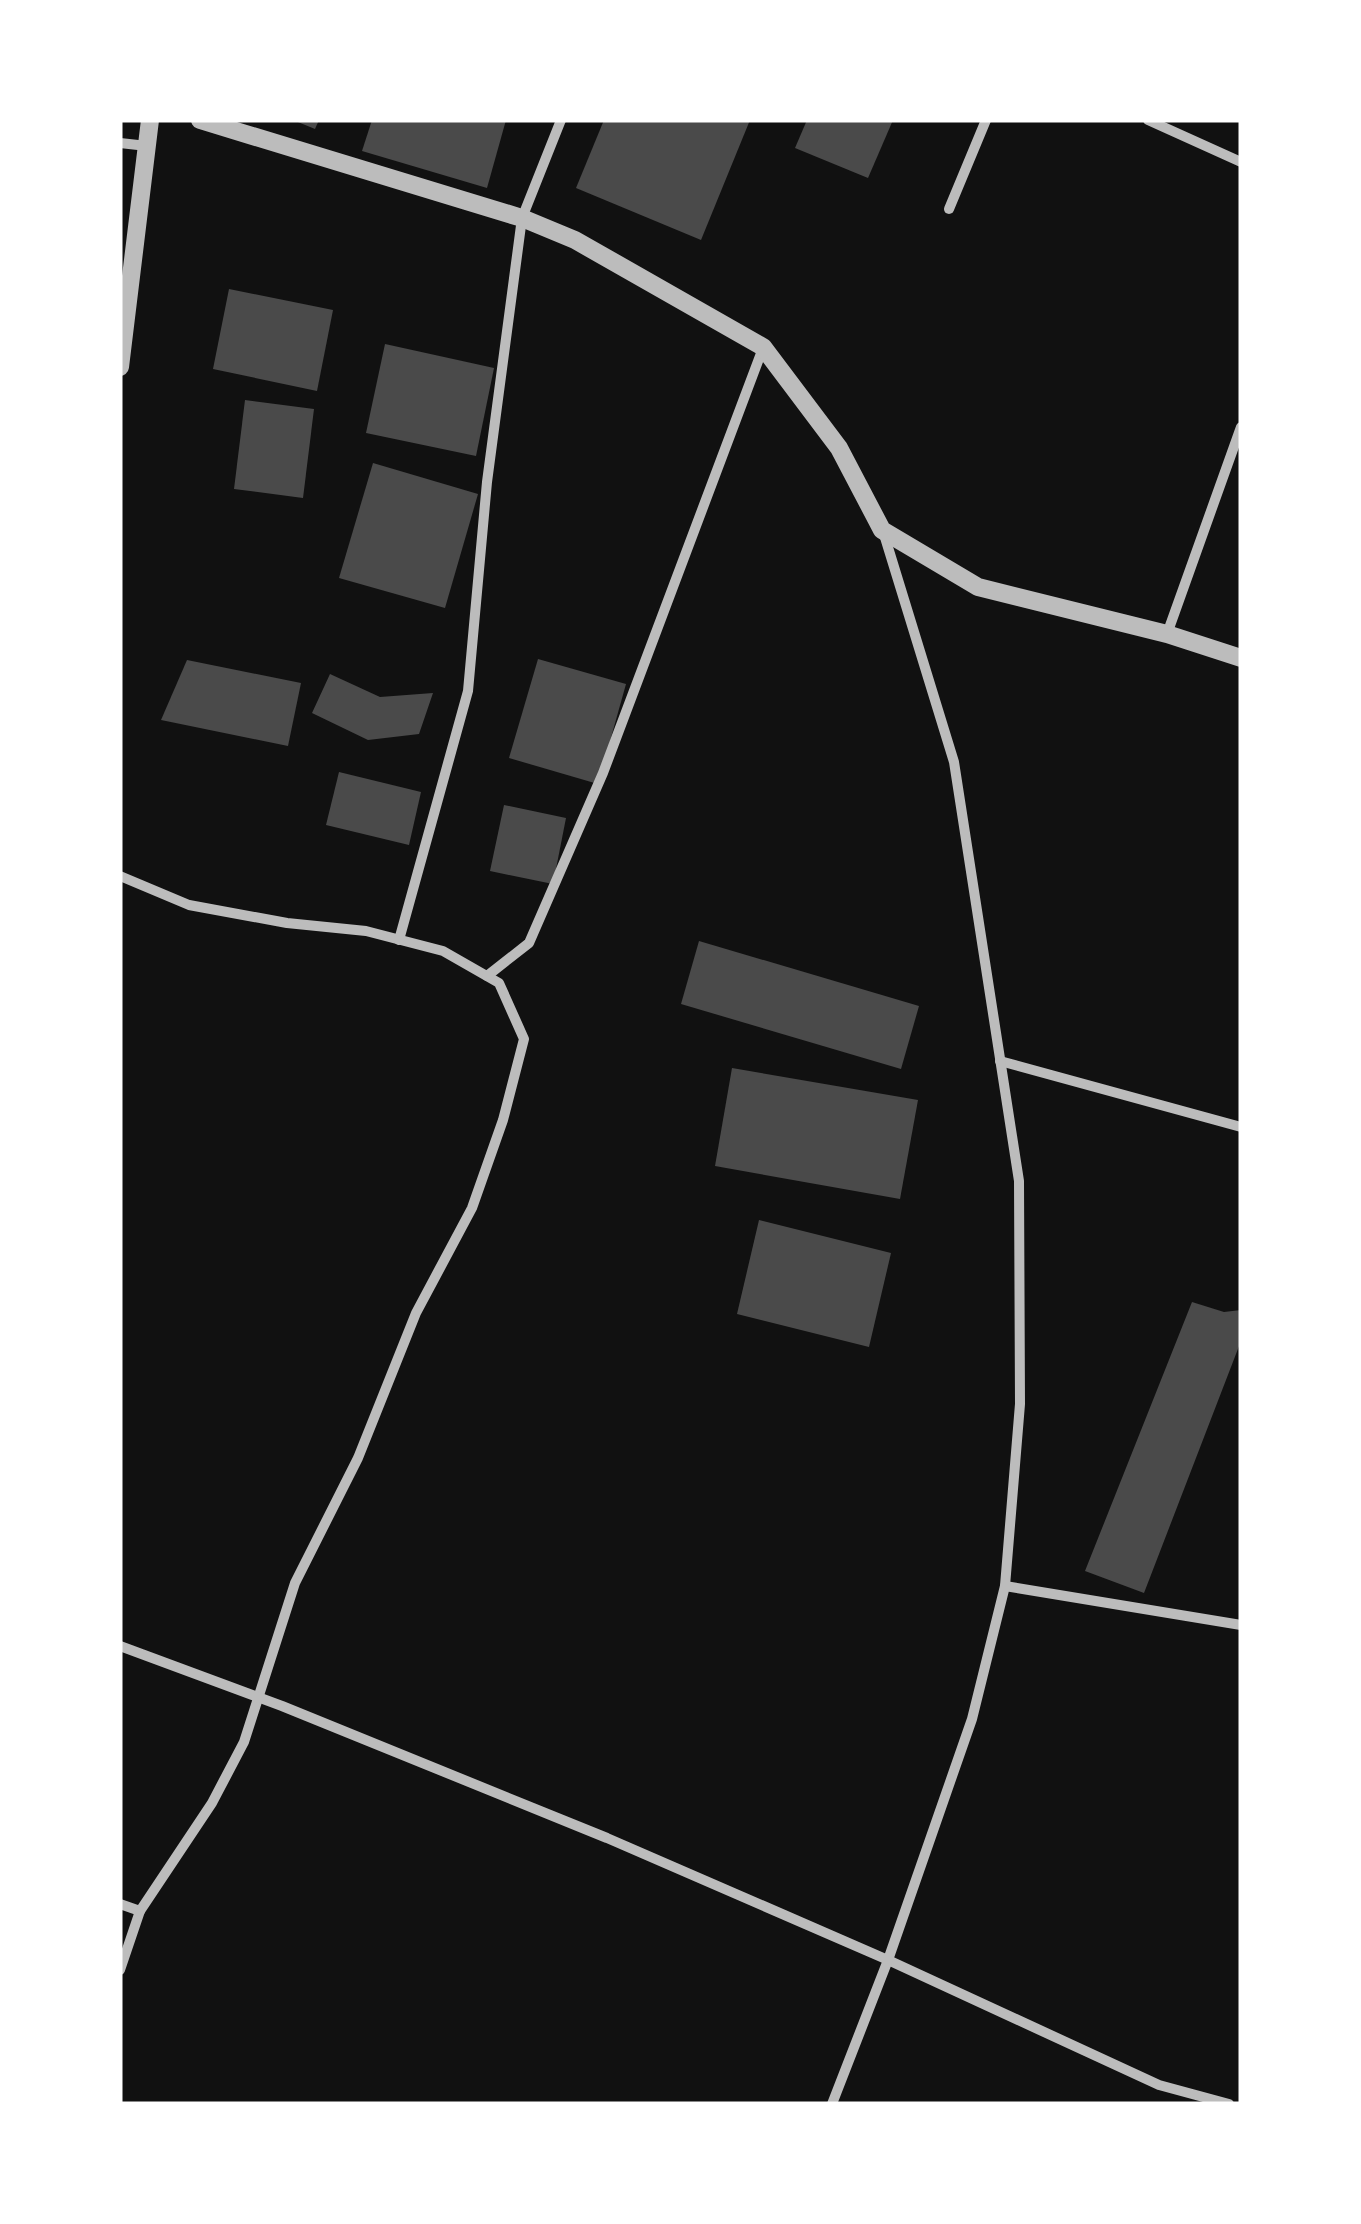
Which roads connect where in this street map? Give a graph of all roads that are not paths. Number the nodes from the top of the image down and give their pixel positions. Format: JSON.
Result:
{"nodes":[{"id":1,"x":150,"y":120,"type":"edge"},
{"id":2,"x":200,"y":120,"type":"edge"},
{"id":3,"x":561,"y":120,"type":"edge"},
{"id":4,"x":986,"y":120,"type":"edge"},
{"id":5,"x":1148,"y":120,"type":"edge"},
{"id":6,"x":120,"y":143,"type":"edge"},
{"id":7,"x":147,"y":146,"type":"junction"},
{"id":8,"x":1241,"y":162,"type":"edge"},
{"id":9,"x":950,"y":209,"type":"dead end"},
{"id":10,"x":522,"y":218,"type":"junction"},
{"id":11,"x":764,"y":347,"type":"junction"},
{"id":12,"x":120,"y":367,"type":"edge"},
{"id":13,"x":1241,"y":427,"type":"edge"},
{"id":14,"x":882,"y":530,"type":"junction"},
{"id":15,"x":1166,"y":634,"type":"junction"},
{"id":16,"x":1241,"y":658,"type":"edge"},
{"id":17,"x":120,"y":876,"type":"edge"},
{"id":18,"x":399,"y":940,"type":"junction"},
{"id":19,"x":487,"y":976,"type":"junction"},
{"id":20,"x":1000,"y":1061,"type":"junction"},
{"id":21,"x":1241,"y":1127,"type":"edge"},
{"id":22,"x":1005,"y":1586,"type":"junction"},
{"id":23,"x":1241,"y":1625,"type":"edge"},
{"id":24,"x":120,"y":1646,"type":"edge"},
{"id":25,"x":258,"y":1698,"type":"junction"},
{"id":26,"x":120,"y":1904,"type":"edge"},
{"id":27,"x":140,"y":1912,"type":"junction"},
{"id":28,"x":888,"y":1960,"type":"junction"},
{"id":29,"x":120,"y":1970,"type":"edge"},
{"id":30,"x":832,"y":2104,"type":"edge"},
{"id":31,"x":1229,"y":2104,"type":"edge"}],
"edges":[{"from":1,"to":7,"type":"street"},
{"from":2,"to":10,"type":"street"},
{"from":3,"to":10,"type":"street"},
{"from":4,"to":9,"type":"street"},
{"from":5,"to":8,"type":"street"},
{"from":6,"to":7,"type":"street"},
{"from":7,"to":12,"type":"street"},
{"from":10,"to":11,"type":"street"},
{"from":10,"to":18,"type":"street"},
{"from":11,"to":14,"type":"street"},
{"from":11,"to":19,"type":"street"},
{"from":13,"to":15,"type":"street"},
{"from":14,"to":15,"type":"street"},
{"from":14,"to":20,"type":"street"},
{"from":15,"to":16,"type":"street"},
{"from":17,"to":18,"type":"street"},
{"from":18,"to":19,"type":"street"},
{"from":19,"to":25,"type":"street"},
{"from":20,"to":21,"type":"street"},
{"from":20,"to":22,"type":"street"},
{"from":22,"to":23,"type":"street"},
{"from":22,"to":28,"type":"street"},
{"from":24,"to":25,"type":"street"},
{"from":25,"to":27,"type":"street"},
{"from":25,"to":28,"type":"street"},
{"from":26,"to":27,"type":"street"},
{"from":27,"to":29,"type":"street"},
{"from":28,"to":30,"type":"street"},
{"from":28,"to":31,"type":"street"}]}
